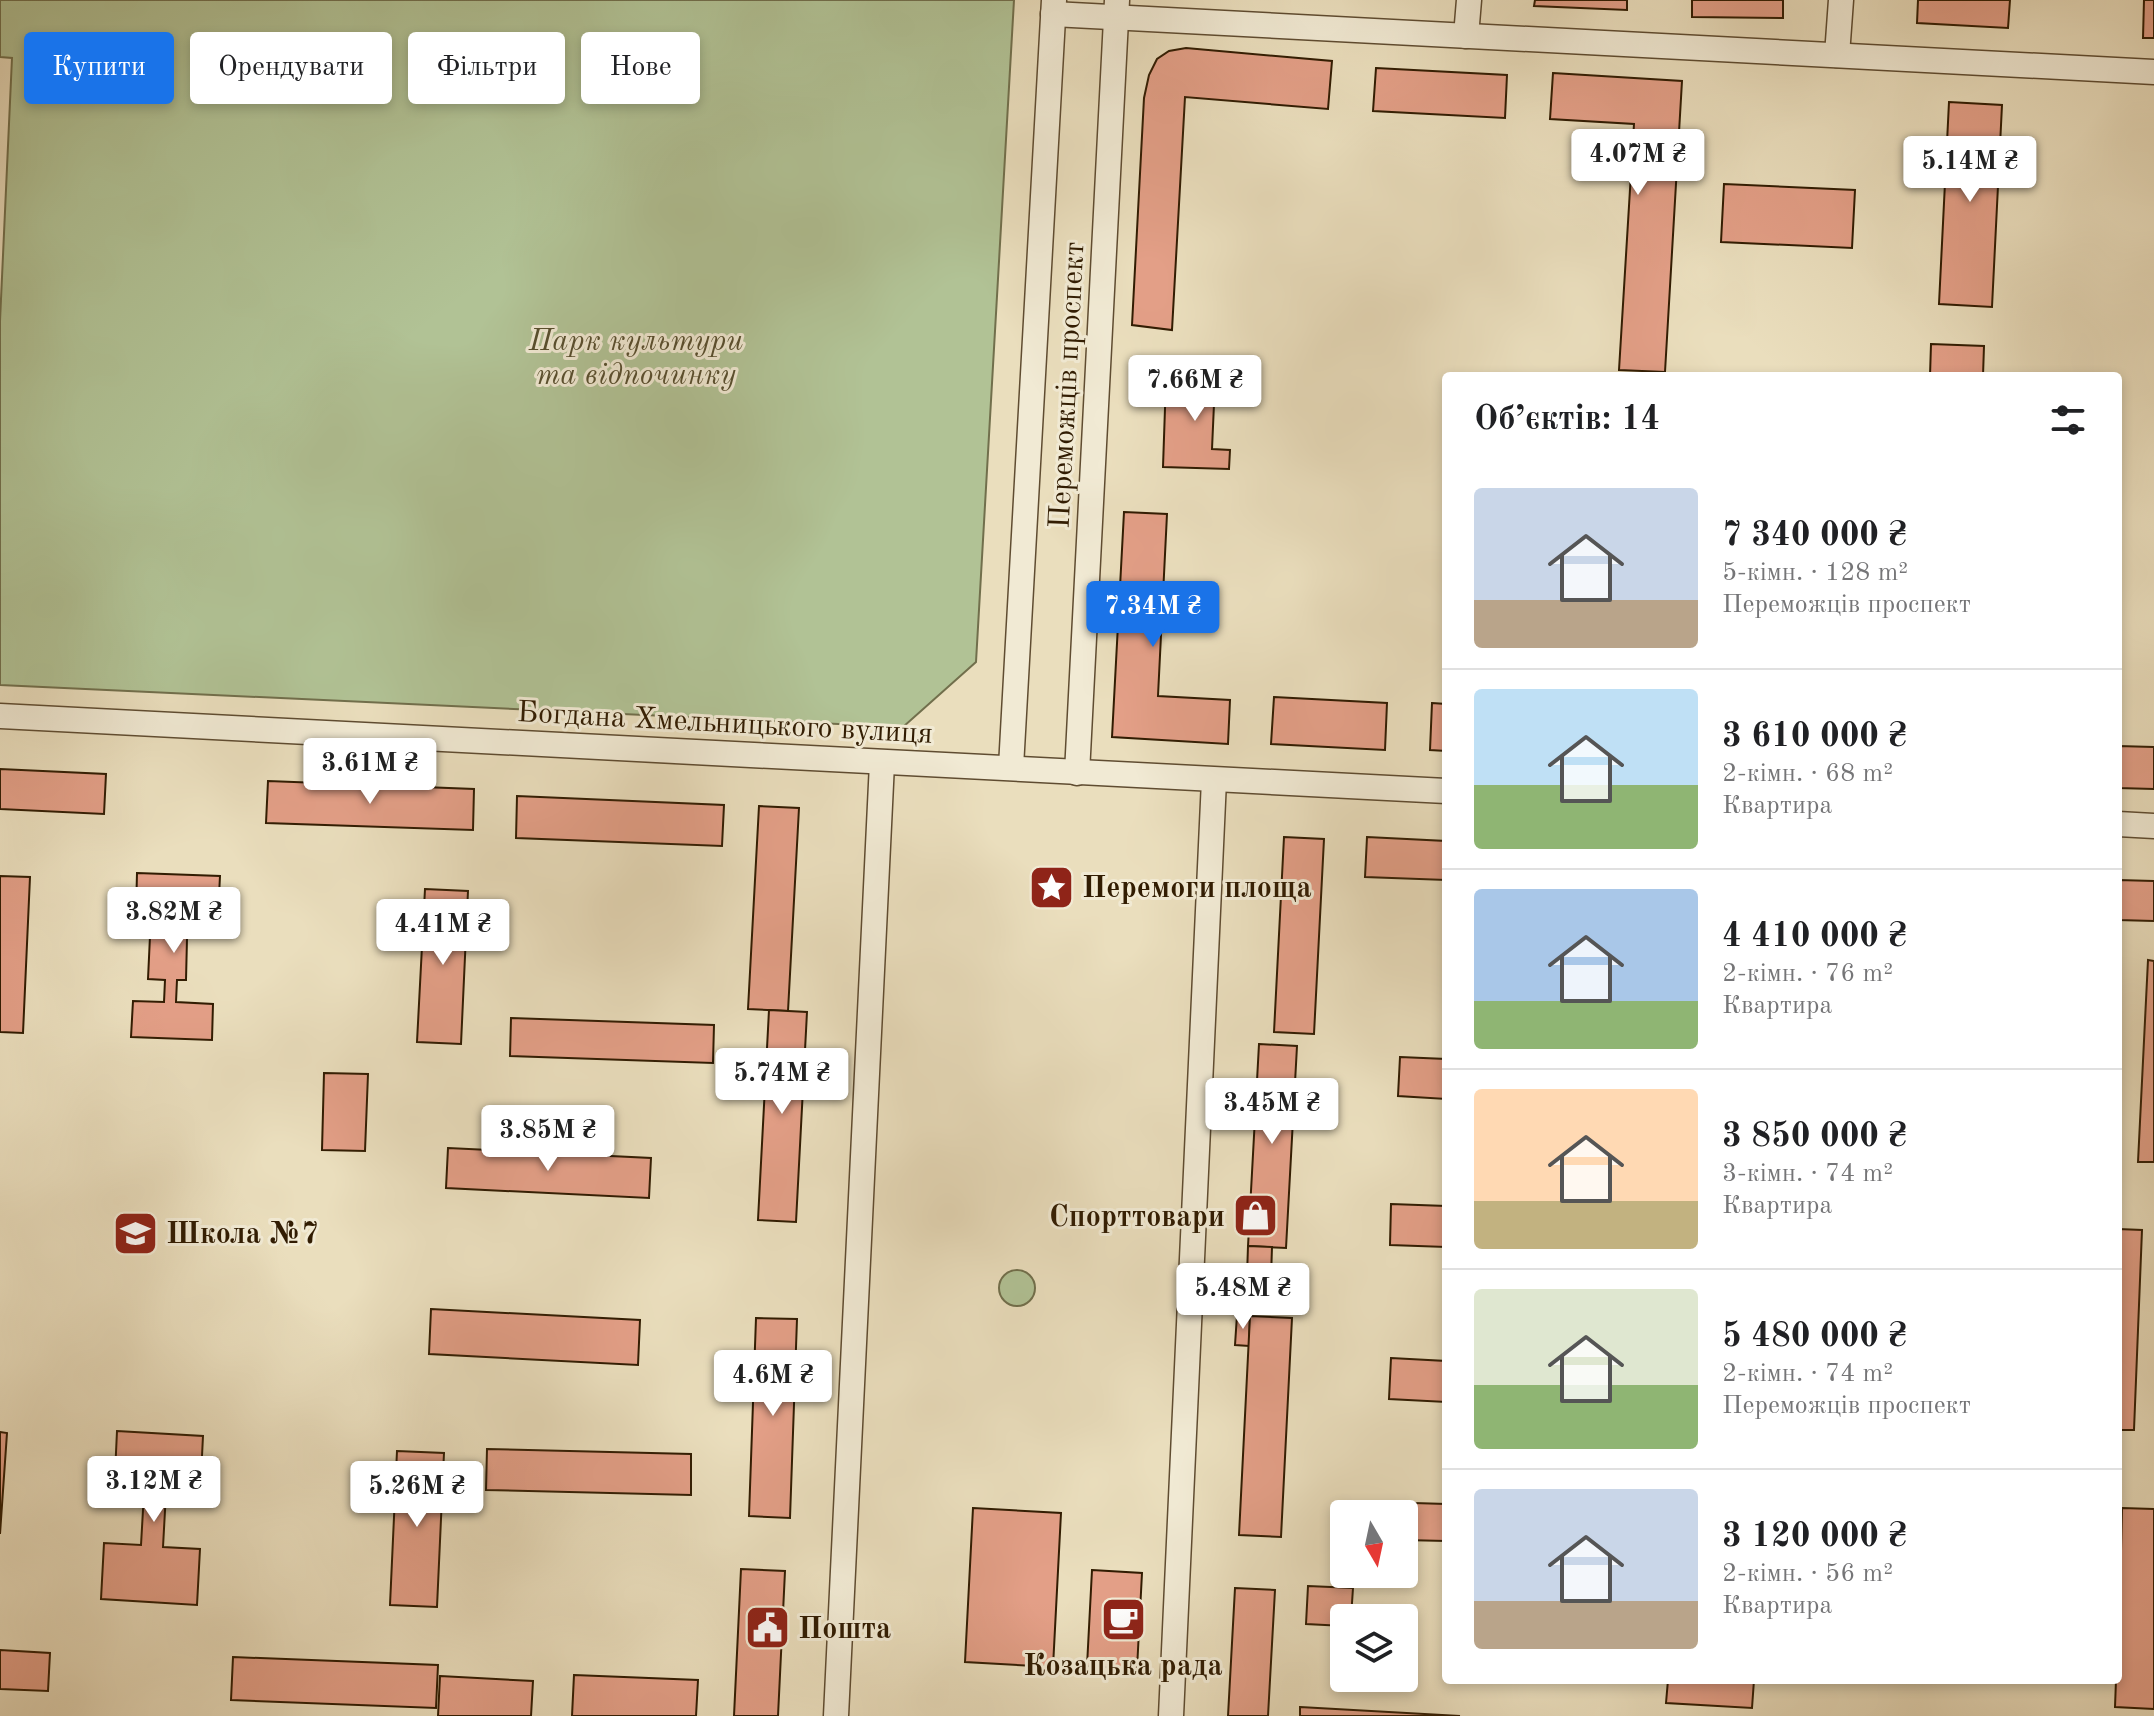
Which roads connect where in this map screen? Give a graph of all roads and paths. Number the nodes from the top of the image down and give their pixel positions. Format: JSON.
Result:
{"nodes":[{"id":1,"x":1469,"y":0,"type":"edge"},
{"id":2,"x":1841,"y":0,"type":"edge"},
{"id":3,"x":1054,"y":7,"type":"edge"},
{"id":4,"x":1116,"y":9,"type":"edge"},
{"id":5,"x":1466,"y":36,"type":"junction"},
{"id":6,"x":1837,"y":55,"type":"junction"},
{"id":7,"x":2154,"y":72,"type":"edge"},
{"id":8,"x":0,"y":716,"type":"edge"},
{"id":9,"x":882,"y":763,"type":"junction"},
{"id":10,"x":1011,"y":767,"type":"junction"},
{"id":11,"x":1077,"y":773,"type":"junction"},
{"id":12,"x":1214,"y":780,"type":"junction"},
{"id":13,"x":1442,"y":791,"type":"edge"},
{"id":14,"x":2122,"y":824,"type":"edge"},
{"id":15,"x":2154,"y":826,"type":"edge"},
{"id":16,"x":836,"y":1716,"type":"edge"},
{"id":17,"x":1171,"y":1716,"type":"edge"}],
"edges":[{"from":1,"to":5,"type":"street"},
{"from":2,"to":6,"type":"street"},
{"from":3,"to":4,"type":"street"},
{"from":3,"to":10,"type":"street","name":"Переможців проспект"},
{"from":4,"to":5,"type":"street"},
{"from":4,"to":11,"type":"street","name":"Переможців проспект"},
{"from":5,"to":6,"type":"street"},
{"from":6,"to":7,"type":"street"},
{"from":8,"to":9,"type":"street","name":"Богдана Хмельницького вулиця"},
{"from":9,"to":10,"type":"street","name":"Богдана Хмельницького вулиця"},
{"from":9,"to":16,"type":"street"},
{"from":10,"to":11,"type":"street","name":"Богдана Хмельницького вулиця"},
{"from":11,"to":12,"type":"street","name":"Богдана Хмельницького вулиця"},
{"from":12,"to":13,"type":"street","name":"Богдана Хмельницького вулиця"},
{"from":12,"to":17,"type":"street"},
{"from":14,"to":15,"type":"street"}]}
